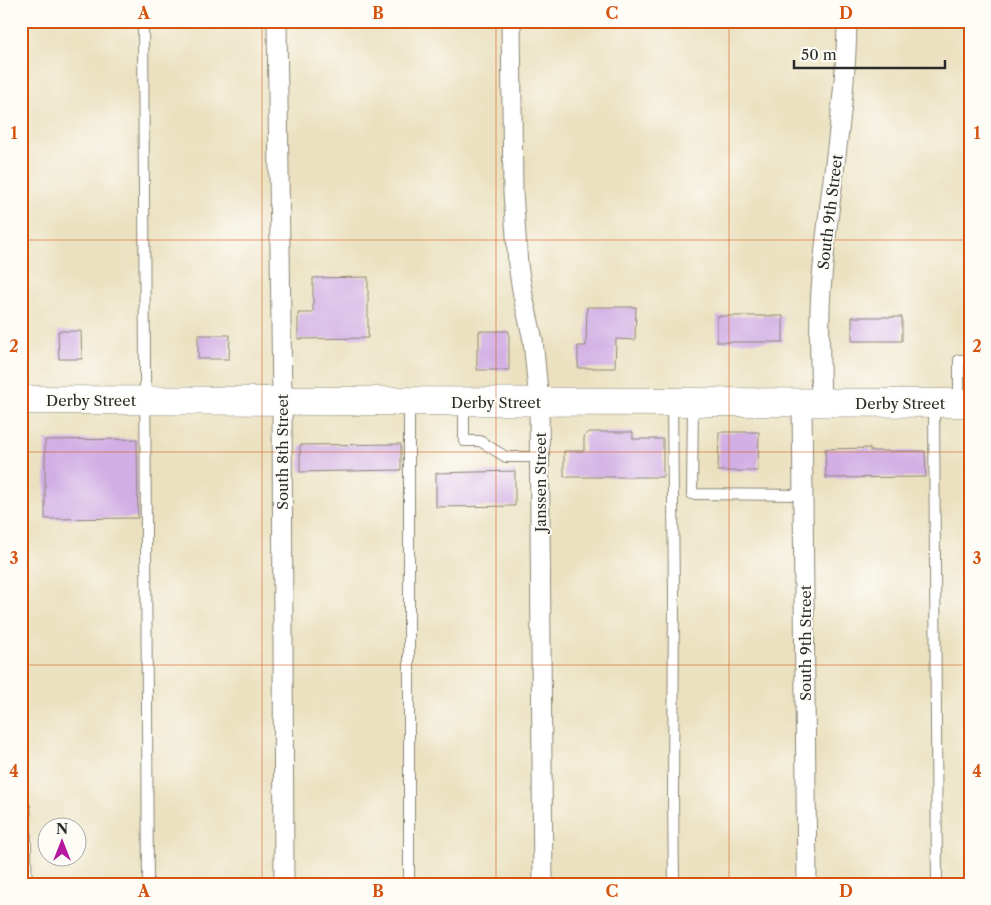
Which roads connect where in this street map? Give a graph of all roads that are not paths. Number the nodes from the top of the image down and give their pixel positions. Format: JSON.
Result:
{"nodes":[{"id":1,"x":142,"y":21,"type":"edge"},
{"id":2,"x":277,"y":21,"type":"edge"},
{"id":3,"x":511,"y":21,"type":"edge"},
{"id":4,"x":847,"y":21,"type":"edge"},
{"id":5,"x":970,"y":360,"type":"edge"},
{"id":6,"x":21,"y":400,"type":"edge"},
{"id":7,"x":144,"y":400,"type":"junction"},
{"id":8,"x":282,"y":400,"type":"junction"},
{"id":9,"x":409,"y":401,"type":"junction"},
{"id":10,"x":464,"y":402,"type":"junction"},
{"id":11,"x":539,"y":402,"type":"junction"},
{"id":12,"x":683,"y":402,"type":"junction"},
{"id":13,"x":812,"y":403,"type":"junction"},
{"id":14,"x":954,"y":403,"type":"edge"},
{"id":15,"x":540,"y":457,"type":"junction"},
{"id":16,"x":803,"y":496,"type":"junction"},
{"id":17,"x":21,"y":809,"type":"edge"},
{"id":18,"x":22,"y":884,"type":"edge"},
{"id":19,"x":148,"y":884,"type":"edge"},
{"id":20,"x":284,"y":884,"type":"edge"},
{"id":21,"x":409,"y":884,"type":"edge"},
{"id":22,"x":543,"y":884,"type":"edge"},
{"id":23,"x":674,"y":884,"type":"edge"},
{"id":24,"x":807,"y":884,"type":"edge"},
{"id":25,"x":937,"y":884,"type":"edge"}],
"edges":[{"from":1,"to":7,"type":"lane"},
{"from":2,"to":8,"type":"street","name":"South 8th Street"},
{"from":3,"to":11,"type":"street","name":"Janssen Street"},
{"from":4,"to":13,"type":"street","name":"South 9th Street"},
{"from":5,"to":14,"type":"lane"},
{"from":6,"to":7,"type":"main road","name":"Derby Street"},
{"from":7,"to":8,"type":"main road","name":"Derby Street"},
{"from":7,"to":19,"type":"lane"},
{"from":8,"to":9,"type":"main road","name":"Derby Street"},
{"from":8,"to":20,"type":"street","name":"South 8th Street"},
{"from":9,"to":10,"type":"main road","name":"Derby Street"},
{"from":9,"to":21,"type":"lane"},
{"from":10,"to":11,"type":"main road","name":"Derby Street"},
{"from":10,"to":15,"type":"lane"},
{"from":11,"to":12,"type":"main road","name":"Derby Street"},
{"from":11,"to":15,"type":"street","name":"Janssen Street"},
{"from":12,"to":13,"type":"main road","name":"Derby Street"},
{"from":12,"to":16,"type":"lane"},
{"from":12,"to":23,"type":"lane"},
{"from":13,"to":14,"type":"main road","name":"Derby Street"},
{"from":13,"to":16,"type":"street","name":"South 9th Street"},
{"from":14,"to":25,"type":"lane"},
{"from":15,"to":22,"type":"street","name":"Janssen Street"},
{"from":16,"to":24,"type":"street","name":"South 9th Street"},
{"from":17,"to":18,"type":"street"}]}
